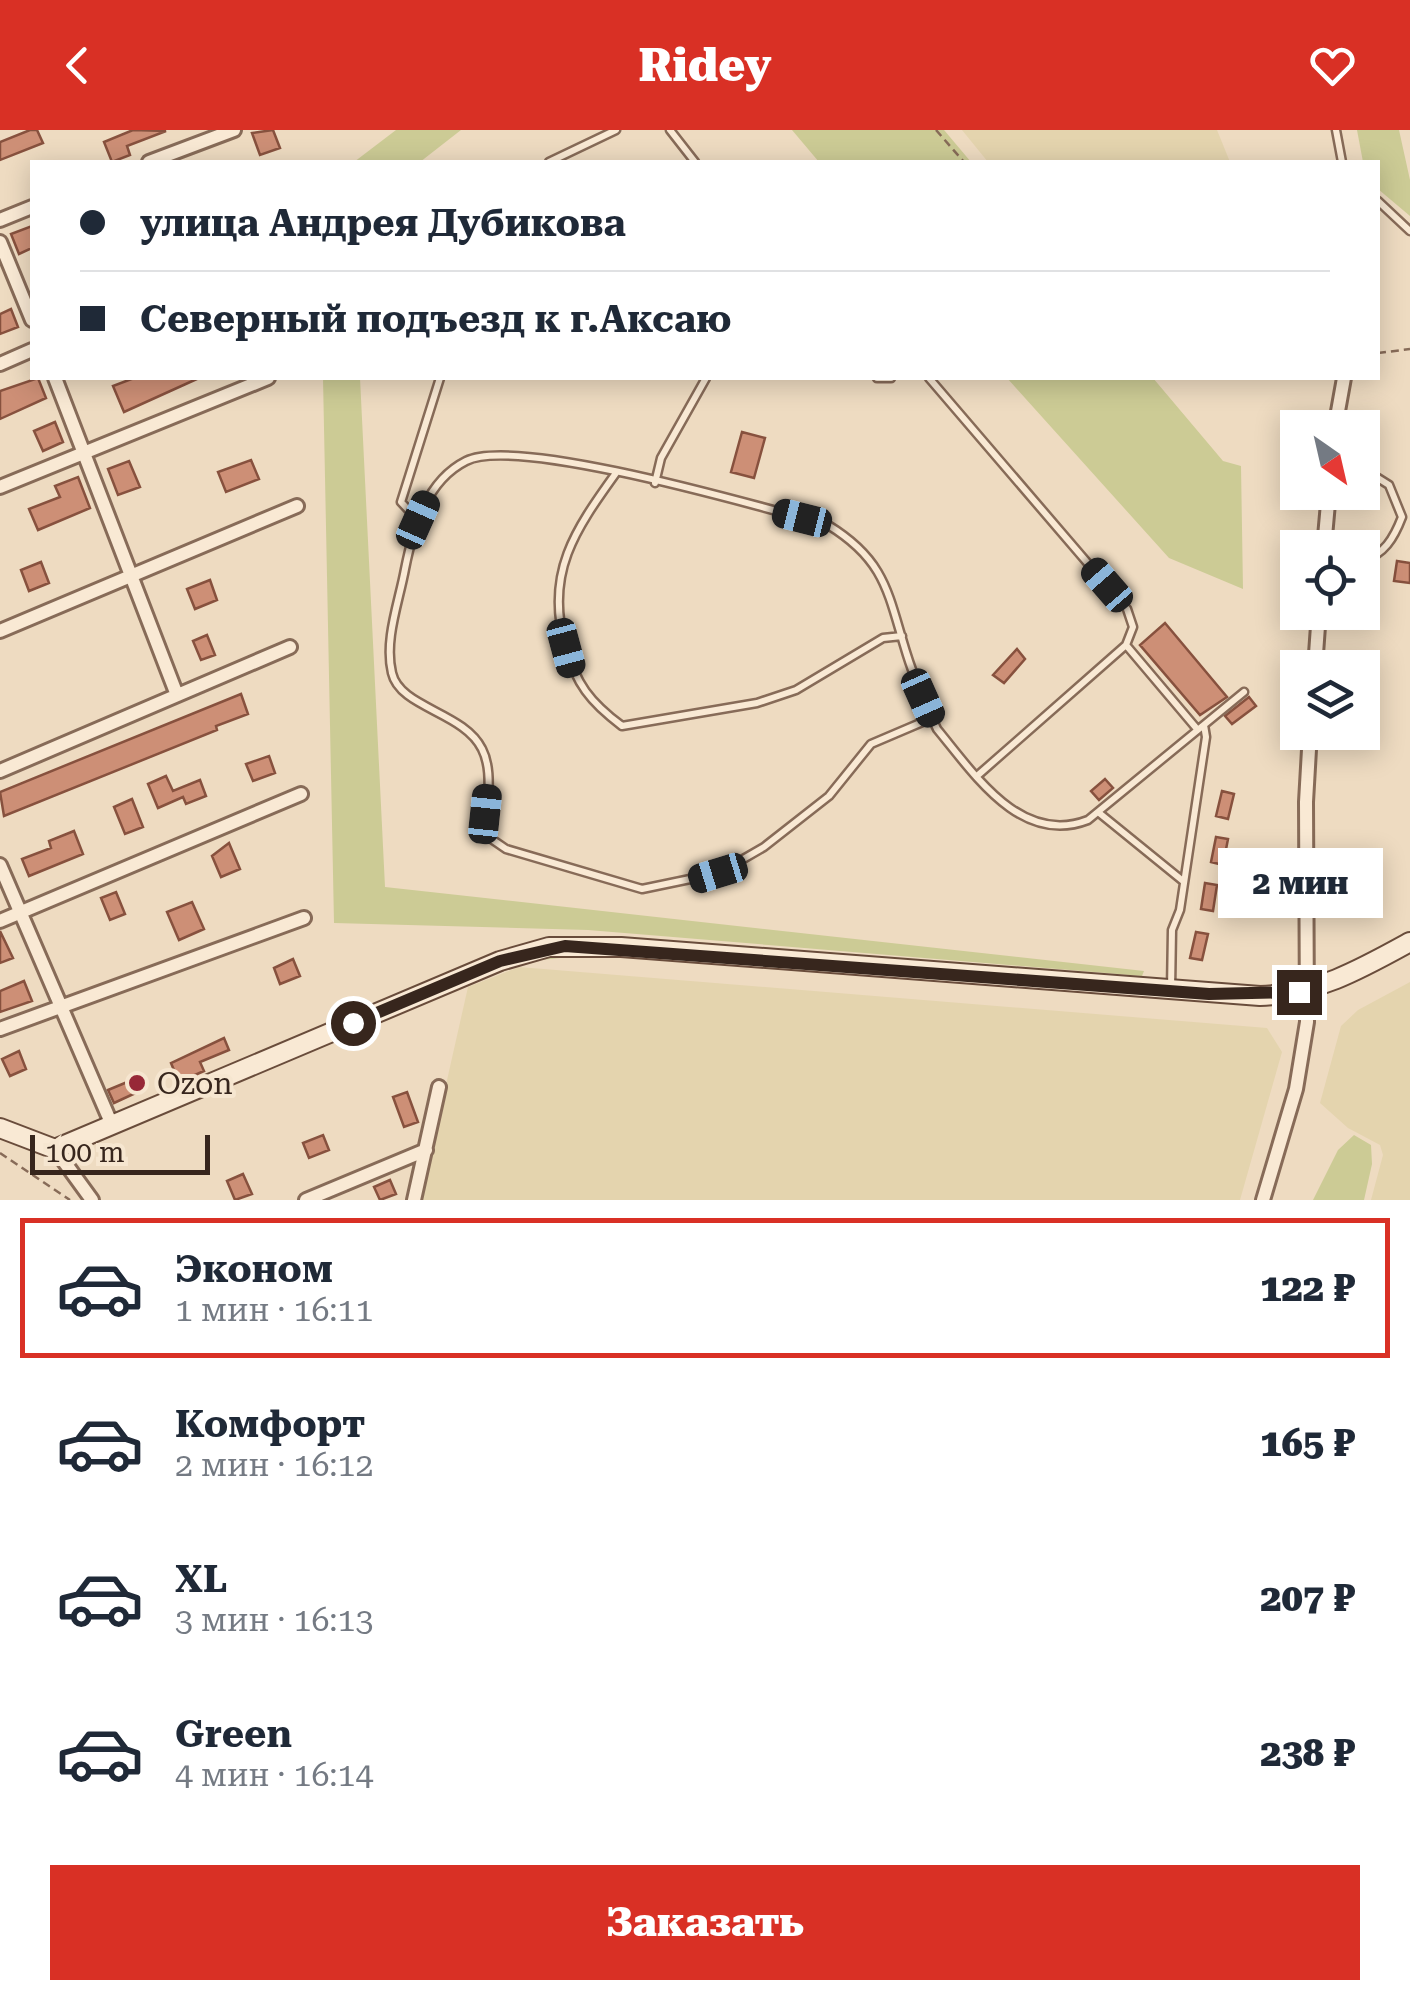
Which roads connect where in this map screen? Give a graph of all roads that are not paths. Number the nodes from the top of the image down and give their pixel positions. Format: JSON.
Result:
{"nodes":[{"id":1,"x":234,"y":130,"type":"edge"},
{"id":2,"x":616,"y":130,"type":"edge"},
{"id":3,"x":670,"y":130,"type":"edge"},
{"id":4,"x":1336,"y":130,"type":"edge"},
{"id":5,"x":154,"y":160,"type":"edge"},
{"id":6,"x":553,"y":160,"type":"edge"},
{"id":7,"x":693,"y":160,"type":"edge"},
{"id":8,"x":1342,"y":160,"type":"edge"},
{"id":9,"x":1380,"y":203,"type":"edge"},
{"id":10,"x":30,"y":208,"type":"edge"},
{"id":11,"x":0,"y":220,"type":"edge"},
{"id":12,"x":1410,"y":231,"type":"edge"},
{"id":13,"x":0,"y":242,"type":"edge"},
{"id":14,"x":30,"y":315,"type":"edge"},
{"id":15,"x":30,"y":351,"type":"edge"},
{"id":16,"x":0,"y":364,"type":"edge"},
{"id":17,"x":56,"y":380,"type":"edge"},
{"id":18,"x":263,"y":380,"type":"edge"},
{"id":19,"x":439,"y":380,"type":"edge"},
{"id":20,"x":705,"y":380,"type":"edge"},
{"id":21,"x":931,"y":380,"type":"edge"},
{"id":22,"x":1344,"y":380,"type":"edge"},
{"id":23,"x":1338,"y":410,"type":"edge"},
{"id":24,"x":82,"y":452,"type":"junction"},
{"id":25,"x":616,"y":473,"type":"junction"},
{"id":26,"x":1380,"y":479,"type":"edge"},
{"id":27,"x":655,"y":482,"type":"junction"},
{"id":28,"x":0,"y":488,"type":"edge"},
{"id":29,"x":297,"y":506,"type":"dead end"},
{"id":30,"x":418,"y":520,"type":"junction"},
{"id":31,"x":1380,"y":553,"type":"edge"},
{"id":32,"x":132,"y":576,"type":"junction"},
{"id":33,"x":0,"y":631,"type":"edge"},
{"id":34,"x":902,"y":636,"type":"junction"},
{"id":35,"x":1126,"y":644,"type":"junction"},
{"id":36,"x":290,"y":646,"type":"dead end"},
{"id":37,"x":1244,"y":692,"type":"dead end"},
{"id":38,"x":177,"y":695,"type":"junction"},
{"id":39,"x":932,"y":718,"type":"junction"},
{"id":40,"x":1201,"y":726,"type":"junction"},
{"id":41,"x":1309,"y":750,"type":"edge"},
{"id":42,"x":0,"y":772,"type":"edge"},
{"id":43,"x":976,"y":776,"type":"junction"},
{"id":44,"x":301,"y":794,"type":"dead end"},
{"id":45,"x":1098,"y":812,"type":"junction"},
{"id":46,"x":0,"y":865,"type":"edge"},
{"id":47,"x":1184,"y":882,"type":"junction"},
{"id":48,"x":20,"y":912,"type":"junction"},
{"id":49,"x":304,"y":918,"type":"dead end"},
{"id":50,"x":0,"y":920,"type":"edge"},
{"id":51,"x":1410,"y":942,"type":"edge"},
{"id":52,"x":1171,"y":991,"type":"junction"},
{"id":53,"x":1308,"y":991,"type":"junction"},
{"id":54,"x":60,"y":1005,"type":"junction"},
{"id":55,"x":0,"y":1029,"type":"edge"},
{"id":56,"x":439,"y":1087,"type":"dead end"},
{"id":57,"x":112,"y":1125,"type":"junction"},
{"id":58,"x":0,"y":1128,"type":"edge"},
{"id":59,"x":55,"y":1149,"type":"junction"},
{"id":60,"x":426,"y":1150,"type":"junction"},
{"id":61,"x":92,"y":1200,"type":"edge"},
{"id":62,"x":306,"y":1200,"type":"edge"},
{"id":63,"x":414,"y":1200,"type":"edge"},
{"id":64,"x":1263,"y":1200,"type":"edge"}],
"edges":[{"from":1,"to":5,"type":"street"},
{"from":2,"to":6,"type":"lane"},
{"from":3,"to":7,"type":"lane"},
{"from":4,"to":8,"type":"lane"},
{"from":9,"to":12,"type":"lane"},
{"from":10,"to":11,"type":"street"},
{"from":13,"to":14,"type":"street"},
{"from":15,"to":16,"type":"street"},
{"from":17,"to":24,"type":"street"},
{"from":18,"to":24,"type":"street"},
{"from":19,"to":30,"type":"lane"},
{"from":20,"to":27,"type":"lane"},
{"from":21,"to":35,"type":"lane"},
{"from":22,"to":23,"type":"street"},
{"from":24,"to":28,"type":"street"},
{"from":24,"to":32,"type":"street"},
{"from":25,"to":27,"type":"lane"},
{"from":25,"to":30,"type":"lane"},
{"from":25,"to":34,"type":"lane"},
{"from":26,"to":31,"type":"lane"},
{"from":27,"to":34,"type":"lane"},
{"from":29,"to":32,"type":"street"},
{"from":30,"to":39,"type":"lane"},
{"from":32,"to":33,"type":"street"},
{"from":32,"to":38,"type":"street"},
{"from":34,"to":39,"type":"lane"},
{"from":35,"to":40,"type":"lane"},
{"from":35,"to":43,"type":"lane"},
{"from":36,"to":38,"type":"street"},
{"from":37,"to":40,"type":"lane"},
{"from":38,"to":42,"type":"street"},
{"from":39,"to":43,"type":"lane"},
{"from":40,"to":45,"type":"lane"},
{"from":40,"to":47,"type":"lane"},
{"from":41,"to":53,"type":"street"},
{"from":43,"to":45,"type":"lane"},
{"from":44,"to":48,"type":"street"},
{"from":45,"to":47,"type":"lane"},
{"from":46,"to":48,"type":"street"},
{"from":47,"to":52,"type":"lane"},
{"from":48,"to":50,"type":"street"},
{"from":48,"to":54,"type":"street"},
{"from":49,"to":54,"type":"street"},
{"from":51,"to":53,"type":"street"},
{"from":52,"to":53,"type":"street"},
{"from":52,"to":57,"type":"street"},
{"from":53,"to":64,"type":"street"},
{"from":54,"to":55,"type":"street"},
{"from":54,"to":57,"type":"street"},
{"from":56,"to":60,"type":"street"},
{"from":57,"to":59,"type":"street"},
{"from":58,"to":59,"type":"street"},
{"from":59,"to":61,"type":"street"},
{"from":60,"to":62,"type":"street"},
{"from":60,"to":63,"type":"street"}]}
